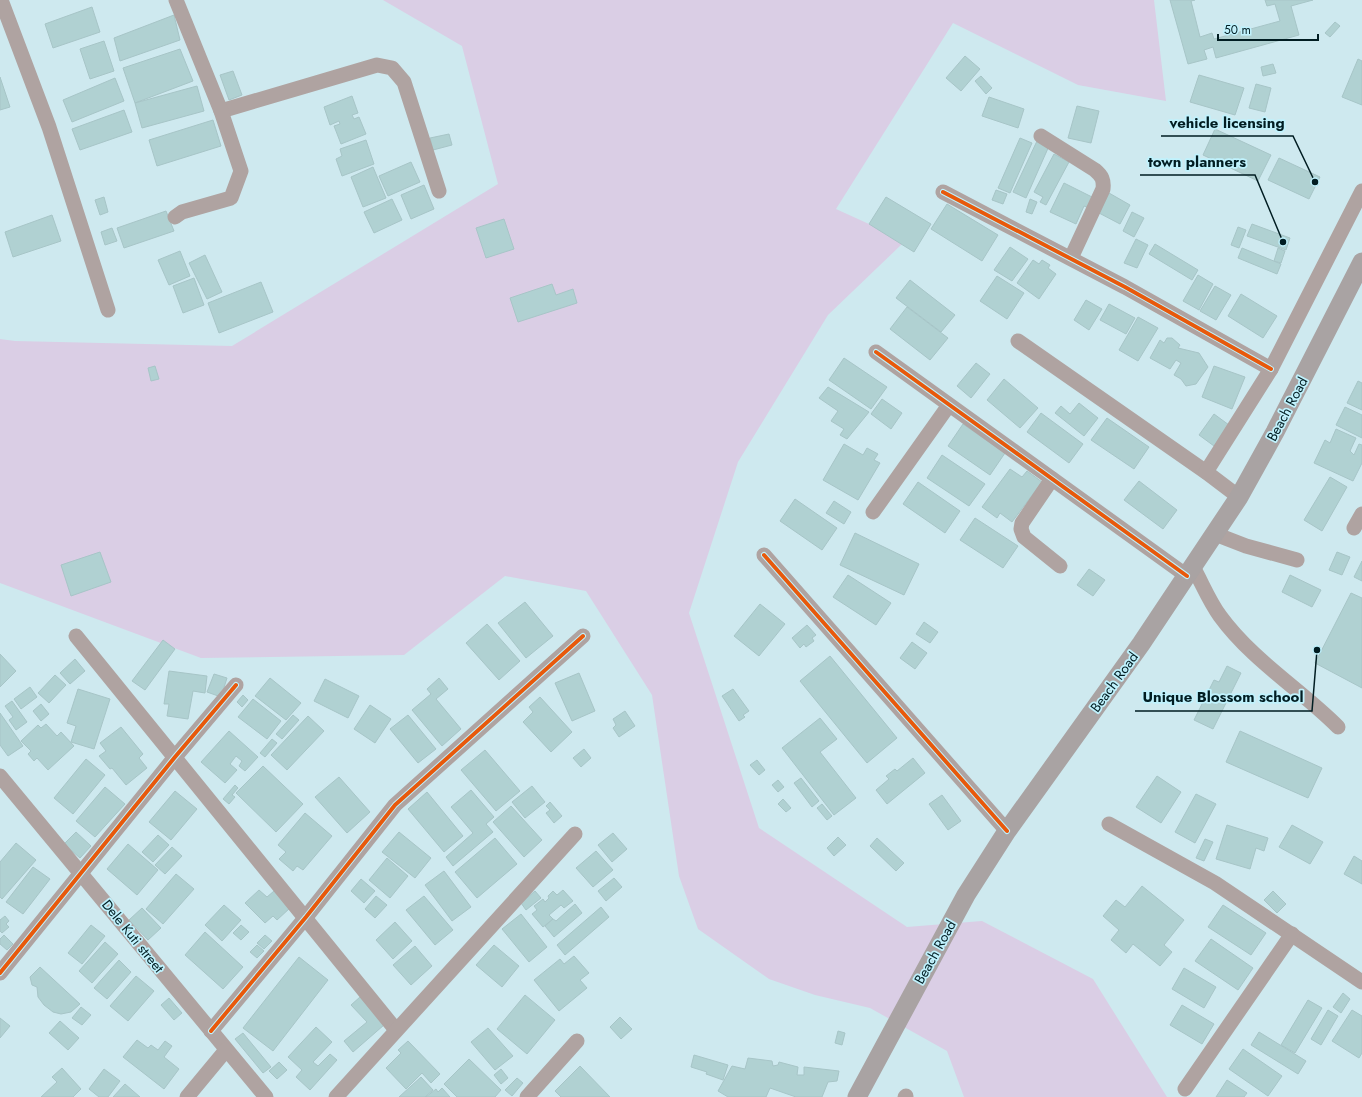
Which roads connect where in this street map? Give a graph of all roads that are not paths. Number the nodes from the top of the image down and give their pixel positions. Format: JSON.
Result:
{"nodes":[{"id":1,"x":1,"y":0,"type":"edge"},
{"id":2,"x":176,"y":0,"type":"edge"},
{"id":3,"x":220,"y":111,"type":"junction"},
{"id":4,"x":1041,"y":136,"type":"dead end"},
{"id":5,"x":1362,"y":191,"type":"edge"},
{"id":6,"x":439,"y":192,"type":"dead end"},
{"id":7,"x":942,"y":192,"type":"dead end"},
{"id":8,"x":175,"y":217,"type":"dead end"},
{"id":9,"x":1071,"y":258,"type":"junction"},
{"id":10,"x":1362,"y":262,"type":"edge"},
{"id":11,"x":108,"y":310,"type":"dead end"},
{"id":12,"x":1018,"y":341,"type":"dead end"},
{"id":13,"x":876,"y":352,"type":"dead end"},
{"id":14,"x":1271,"y":369,"type":"junction"},
{"id":15,"x":949,"y":405,"type":"junction"},
{"id":16,"x":1206,"y":472,"type":"junction"},
{"id":17,"x":1052,"y":479,"type":"junction"},
{"id":18,"x":1239,"y":497,"type":"junction"},
{"id":19,"x":874,"y":512,"type":"dead end"},
{"id":20,"x":1362,"y":514,"type":"edge"},
{"id":21,"x":1354,"y":528,"type":"dead end"},
{"id":22,"x":1215,"y":534,"type":"junction"},
{"id":23,"x":764,"y":555,"type":"dead end"},
{"id":24,"x":1297,"y":560,"type":"dead end"},
{"id":25,"x":1060,"y":566,"type":"dead end"},
{"id":26,"x":1190,"y":572,"type":"junction"},
{"id":27,"x":76,"y":636,"type":"dead end"},
{"id":28,"x":583,"y":636,"type":"dead end"},
{"id":29,"x":236,"y":685,"type":"dead end"},
{"id":30,"x":1338,"y":727,"type":"dead end"},
{"id":31,"x":175,"y":757,"type":"junction"},
{"id":32,"x":0,"y":776,"type":"edge"},
{"id":33,"x":1109,"y":824,"type":"dead end"},
{"id":34,"x":1007,"y":831,"type":"junction"},
{"id":35,"x":575,"y":834,"type":"dead end"},
{"id":36,"x":81,"y":872,"type":"junction"},
{"id":37,"x":306,"y":917,"type":"junction"},
{"id":38,"x":1292,"y":934,"type":"junction"},
{"id":39,"x":0,"y":973,"type":"edge"},
{"id":40,"x":1362,"y":982,"type":"edge"},
{"id":41,"x":396,"y":1030,"type":"junction"},
{"id":42,"x":211,"y":1031,"type":"junction"},
{"id":43,"x":577,"y":1041,"type":"dead end"},
{"id":44,"x":226,"y":1050,"type":"junction"},
{"id":45,"x":1185,"y":1088,"type":"dead end"},
{"id":46,"x":188,"y":1097,"type":"edge"},
{"id":47,"x":266,"y":1097,"type":"edge"},
{"id":48,"x":336,"y":1097,"type":"edge"},
{"id":49,"x":527,"y":1097,"type":"edge"},
{"id":50,"x":857,"y":1097,"type":"edge"}],
"edges":[{"from":1,"to":11,"type":"street"},
{"from":2,"to":3,"type":"street"},
{"from":3,"to":6,"type":"street"},
{"from":3,"to":8,"type":"street"},
{"from":4,"to":9,"type":"street"},
{"from":5,"to":14,"type":"street"},
{"from":7,"to":9,"type":"street"},
{"from":9,"to":14,"type":"street"},
{"from":10,"to":18,"type":"main road","name":"Beach Road"},
{"from":12,"to":16,"type":"street"},
{"from":13,"to":15,"type":"street"},
{"from":14,"to":16,"type":"street"},
{"from":15,"to":17,"type":"street"},
{"from":15,"to":19,"type":"street"},
{"from":16,"to":18,"type":"street"},
{"from":17,"to":25,"type":"street"},
{"from":17,"to":26,"type":"street"},
{"from":18,"to":22,"type":"main road","name":"Beach Road"},
{"from":20,"to":21,"type":"street"},
{"from":22,"to":24,"type":"street"},
{"from":22,"to":26,"type":"main road","name":"Beach Road"},
{"from":23,"to":34,"type":"street"},
{"from":26,"to":30,"type":"street"},
{"from":26,"to":34,"type":"main road","name":"Beach Road"},
{"from":27,"to":31,"type":"street"},
{"from":28,"to":37,"type":"street"},
{"from":29,"to":31,"type":"street"},
{"from":31,"to":36,"type":"street"},
{"from":31,"to":37,"type":"street"},
{"from":32,"to":36,"type":"street","name":"Dele Kuti street"},
{"from":33,"to":38,"type":"street"},
{"from":34,"to":50,"type":"main road","name":"Beach Road"},
{"from":35,"to":41,"type":"street"},
{"from":36,"to":39,"type":"street"},
{"from":36,"to":42,"type":"street","name":"Dele Kuti street"},
{"from":37,"to":41,"type":"street"},
{"from":37,"to":42,"type":"street"},
{"from":38,"to":40,"type":"street"},
{"from":38,"to":45,"type":"street"},
{"from":41,"to":48,"type":"street"},
{"from":42,"to":44,"type":"street","name":"Dele Kuti street"},
{"from":43,"to":49,"type":"street"},
{"from":44,"to":46,"type":"street"},
{"from":44,"to":47,"type":"street","name":"Dele Kuti street"}]}
